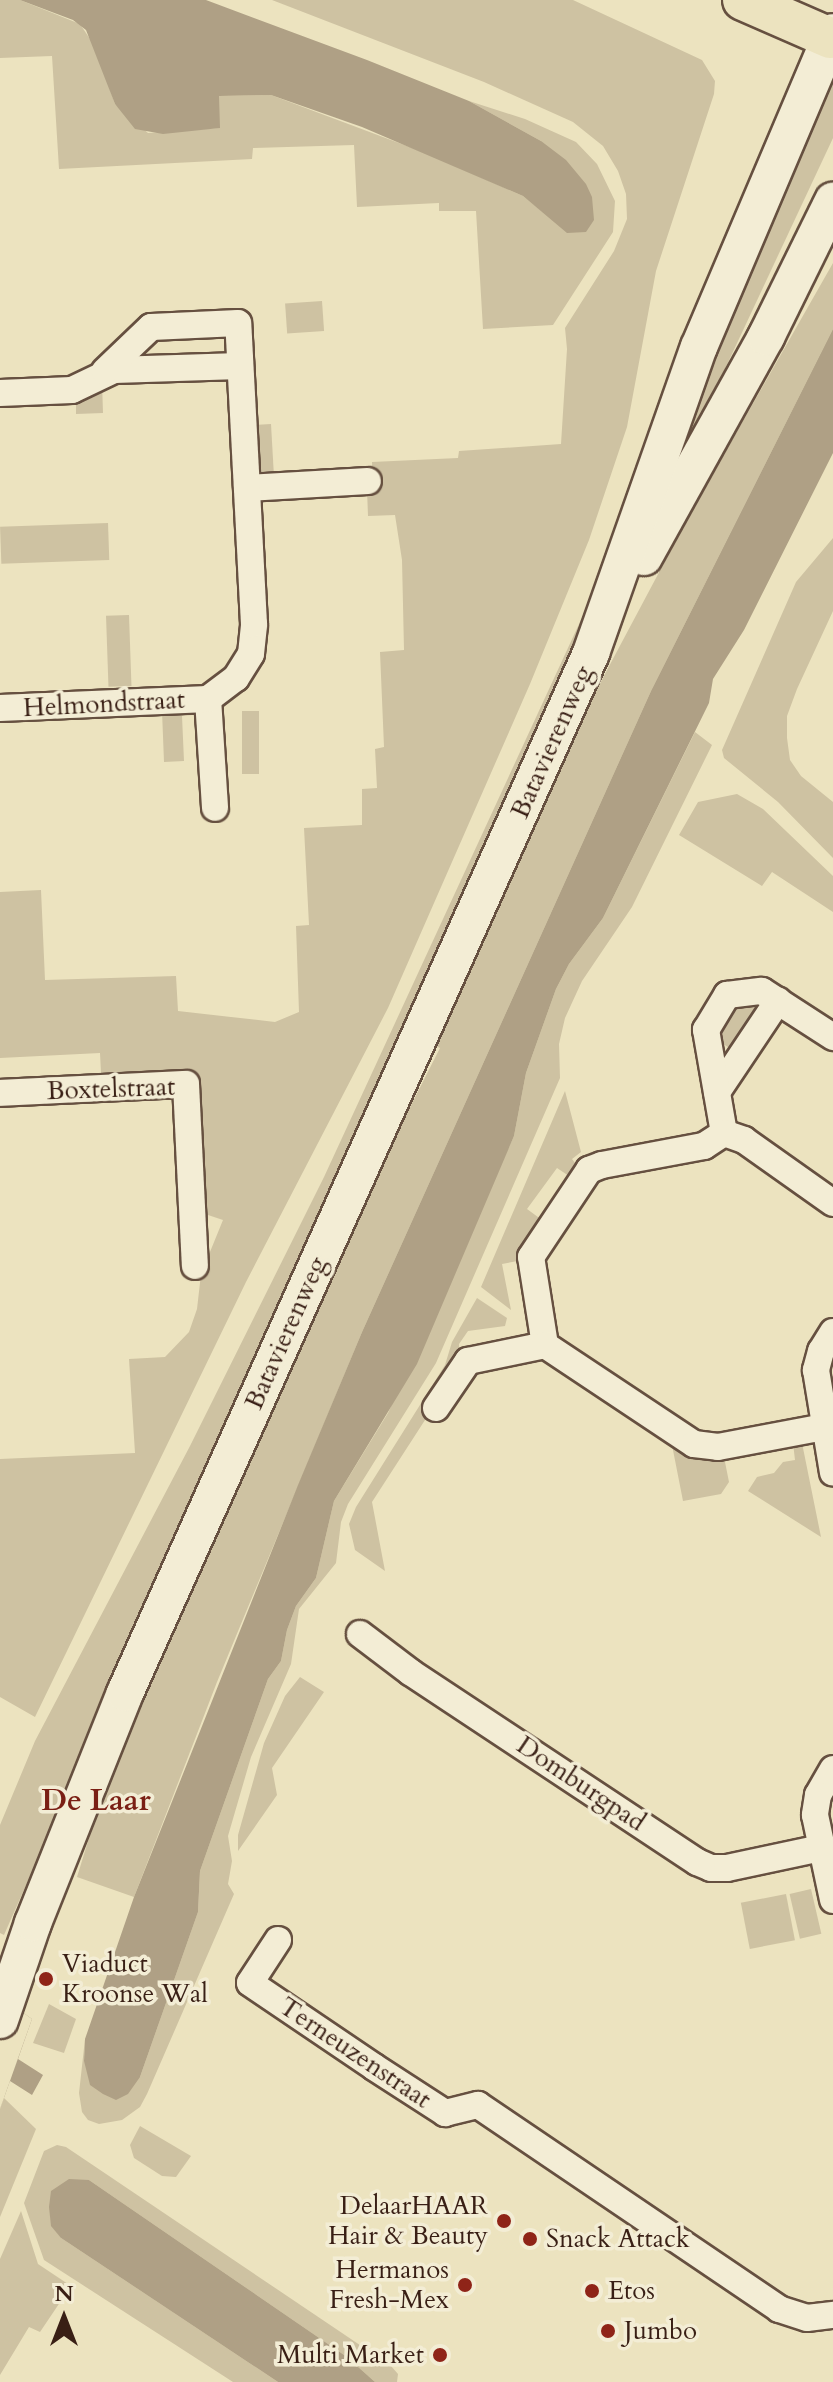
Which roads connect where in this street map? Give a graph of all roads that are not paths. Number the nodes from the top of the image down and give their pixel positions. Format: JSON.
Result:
{"nodes":[{"id":1,"x":743,"y":0,"type":"edge"},
{"id":2,"x":832,"y":37,"type":"edge"},
{"id":3,"x":833,"y":201,"type":"edge"},
{"id":4,"x":240,"y":366,"type":"junction"},
{"id":5,"x":105,"y":371,"type":"junction"},
{"id":6,"x":0,"y":393,"type":"edge"},
{"id":7,"x":368,"y":481,"type":"dead end"},
{"id":8,"x":247,"y":488,"type":"junction"},
{"id":9,"x":591,"y":653,"type":"junction"},
{"id":10,"x":208,"y":699,"type":"junction"},
{"id":11,"x":0,"y":708,"type":"edge"},
{"id":12,"x":215,"y":808,"type":"dead end"},
{"id":13,"x":778,"y":1001,"type":"junction"},
{"id":14,"x":833,"y":1037,"type":"edge"},
{"id":15,"x":717,"y":1092,"type":"junction"},
{"id":16,"x":0,"y":1093,"type":"edge"},
{"id":17,"x":724,"y":1133,"type":"junction"},
{"id":18,"x":833,"y":1203,"type":"edge"},
{"id":19,"x":195,"y":1266,"type":"dead end"},
{"id":20,"x":833,"y":1332,"type":"edge"},
{"id":21,"x":545,"y":1345,"type":"junction"},
{"id":22,"x":436,"y":1408,"type":"dead end"},
{"id":23,"x":824,"y":1427,"type":"junction"},
{"id":24,"x":833,"y":1473,"type":"edge"},
{"id":25,"x":360,"y":1634,"type":"dead end"},
{"id":26,"x":833,"y":1769,"type":"edge"},
{"id":27,"x":821,"y":1848,"type":"junction"},
{"id":28,"x":833,"y":1900,"type":"edge"},
{"id":29,"x":278,"y":1940,"type":"dead end"},
{"id":30,"x":4,"y":2010,"type":"edge"},
{"id":31,"x":833,"y":2315,"type":"edge"}],
"edges":[{"from":1,"to":2,"type":"main road"},
{"from":2,"to":9,"type":"main road","name":"Batavierenweg"},
{"from":3,"to":9,"type":"main road","name":"Batavierenweg"},
{"from":4,"to":5,"type":"street","name":"Helmondstraat"},
{"from":4,"to":5,"type":"street","name":"Helmondstraat"},
{"from":4,"to":8,"type":"street","name":"Helmondstraat"},
{"from":5,"to":6,"type":"street","name":"Helmondstraat"},
{"from":7,"to":8,"type":"street"},
{"from":8,"to":10,"type":"street","name":"Helmondstraat"},
{"from":9,"to":30,"type":"main road","name":"Batavierenweg"},
{"from":10,"to":11,"type":"street","name":"Helmondstraat"},
{"from":10,"to":12,"type":"street","name":"Helmondstraat"},
{"from":13,"to":14,"type":"street"},
{"from":13,"to":15,"type":"street"},
{"from":13,"to":15,"type":"street"},
{"from":15,"to":17,"type":"street"},
{"from":16,"to":19,"type":"street","name":"Boxtelstraat"},
{"from":17,"to":18,"type":"street"},
{"from":17,"to":21,"type":"street"},
{"from":20,"to":23,"type":"street"},
{"from":21,"to":22,"type":"street"},
{"from":21,"to":23,"type":"street"},
{"from":23,"to":24,"type":"street"},
{"from":25,"to":27,"type":"street","name":"Domburgpad"},
{"from":26,"to":27,"type":"street"},
{"from":27,"to":28,"type":"street"},
{"from":29,"to":31,"type":"street","name":"Terneuzenstraat"}]}
